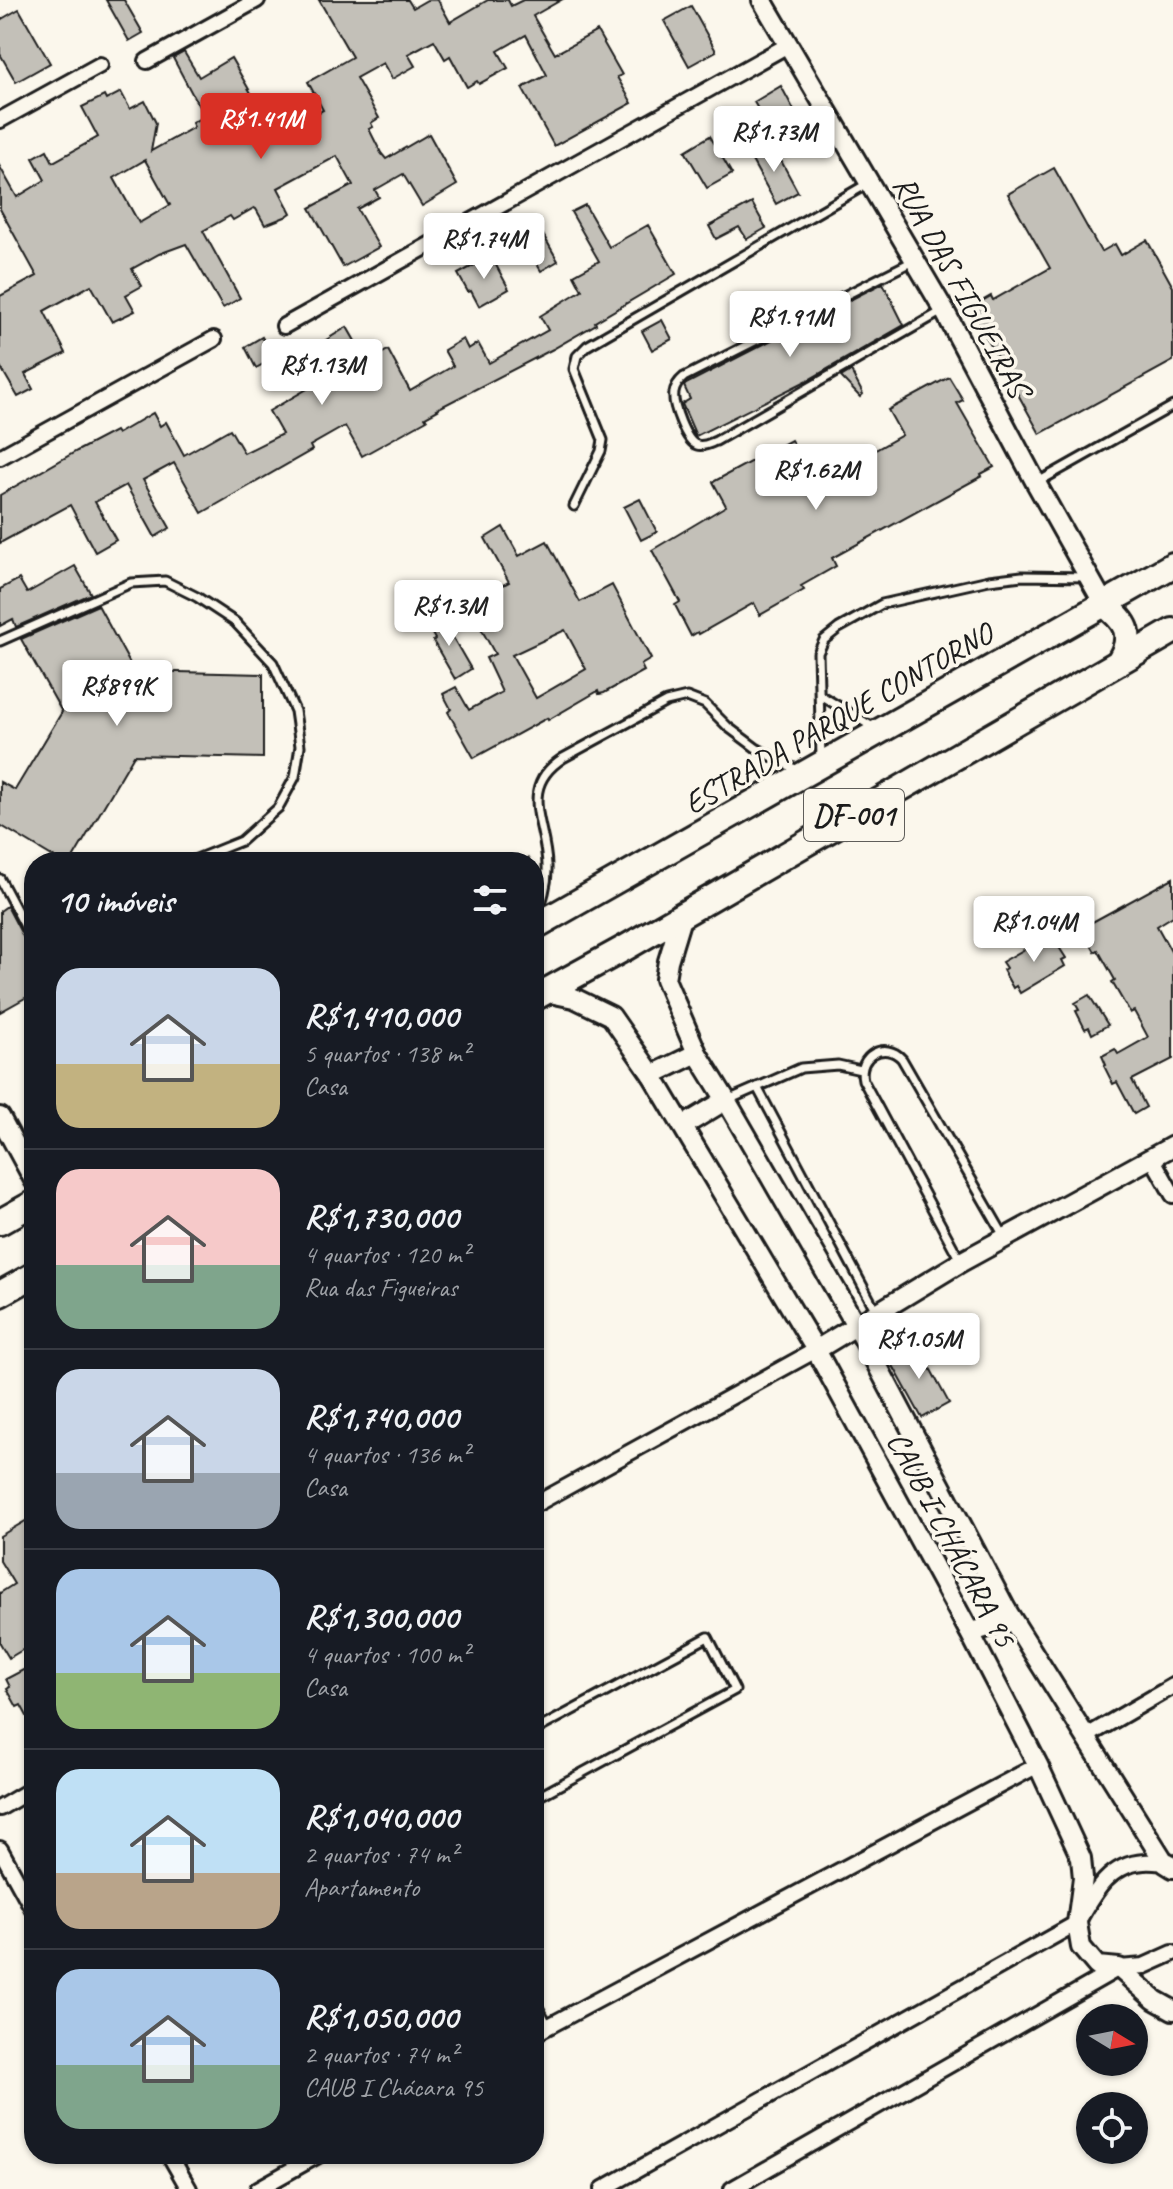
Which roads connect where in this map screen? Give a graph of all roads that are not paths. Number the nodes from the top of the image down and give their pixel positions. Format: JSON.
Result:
{"nodes":[{"id":1,"x":257,"y":0,"type":"edge"},
{"id":2,"x":762,"y":0,"type":"edge"},
{"id":3,"x":788,"y":45,"type":"junction"},
{"id":4,"x":147,"y":61,"type":"dead end"},
{"id":5,"x":100,"y":65,"type":"dead end"},
{"id":6,"x":0,"y":120,"type":"edge"},
{"id":7,"x":869,"y":183,"type":"junction"},
{"id":8,"x":915,"y":260,"type":"junction"},
{"id":9,"x":944,"y":310,"type":"junction"},
{"id":10,"x":284,"y":326,"type":"dead end"},
{"id":11,"x":214,"y":339,"type":"dead end"},
{"id":12,"x":1173,"y":406,"type":"edge"},
{"id":13,"x":0,"y":457,"type":"edge"},
{"id":14,"x":1036,"y":483,"type":"junction"},
{"id":15,"x":574,"y":506,"type":"dead end"},
{"id":16,"x":1173,"y":565,"type":"edge"},
{"id":17,"x":1088,"y":577,"type":"junction"},
{"id":18,"x":1104,"y":604,"type":"junction"},
{"id":19,"x":1173,"y":631,"type":"edge"},
{"id":20,"x":0,"y":641,"type":"edge"},
{"id":21,"x":1120,"y":660,"type":"junction"},
{"id":22,"x":820,"y":695,"type":"junction"},
{"id":23,"x":880,"y":731,"type":"junction"},
{"id":24,"x":813,"y":769,"type":"junction"},
{"id":25,"x":214,"y":852,"type":"edge"},
{"id":26,"x":0,"y":879,"type":"edge"},
{"id":27,"x":544,"y":896,"type":"edge"},
{"id":28,"x":682,"y":915,"type":"junction"},
{"id":29,"x":544,"y":918,"type":"edge"},
{"id":30,"x":24,"y":922,"type":"edge"},
{"id":31,"x":544,"y":993,"type":"edge"},
{"id":32,"x":544,"y":995,"type":"edge"},
{"id":33,"x":697,"y":1053,"type":"junction"},
{"id":34,"x":861,"y":1070,"type":"junction"},
{"id":35,"x":652,"y":1075,"type":"junction"},
{"id":36,"x":757,"y":1087,"type":"junction"},
{"id":37,"x":726,"y":1100,"type":"junction"},
{"id":38,"x":0,"y":1117,"type":"edge"},
{"id":39,"x":683,"y":1126,"type":"junction"},
{"id":40,"x":1173,"y":1146,"type":"edge"},
{"id":41,"x":1152,"y":1158,"type":"junction"},
{"id":42,"x":24,"y":1161,"type":"edge"},
{"id":43,"x":1173,"y":1195,"type":"edge"},
{"id":44,"x":24,"y":1209,"type":"edge"},
{"id":45,"x":0,"y":1222,"type":"edge"},
{"id":46,"x":1005,"y":1238,"type":"junction"},
{"id":47,"x":961,"y":1262,"type":"junction"},
{"id":48,"x":24,"y":1281,"type":"edge"},
{"id":49,"x":0,"y":1294,"type":"edge"},
{"id":50,"x":877,"y":1313,"type":"junction"},
{"id":51,"x":856,"y":1325,"type":"junction"},
{"id":52,"x":816,"y":1350,"type":"junction"},
{"id":53,"x":544,"y":1500,"type":"edge"},
{"id":54,"x":1007,"y":1611,"type":"junction"},
{"id":55,"x":969,"y":1631,"type":"junction"},
{"id":56,"x":1173,"y":1686,"type":"edge"},
{"id":57,"x":544,"y":1726,"type":"edge"},
{"id":58,"x":1087,"y":1736,"type":"junction"},
{"id":59,"x":1038,"y":1765,"type":"junction"},
{"id":60,"x":24,"y":1794,"type":"edge"},
{"id":61,"x":544,"y":1794,"type":"edge"},
{"id":62,"x":0,"y":1808,"type":"edge"},
{"id":63,"x":0,"y":1849,"type":"edge"},
{"id":64,"x":1170,"y":1863,"type":"edge"},
{"id":65,"x":24,"y":1893,"type":"edge"},
{"id":66,"x":1077,"y":1923,"type":"junction"},
{"id":67,"x":1173,"y":1953,"type":"edge"},
{"id":68,"x":1119,"y":1968,"type":"junction"},
{"id":69,"x":1173,"y":2010,"type":"edge"},
{"id":70,"x":544,"y":2029,"type":"edge"},
{"id":71,"x":175,"y":2164,"type":"edge"},
{"id":72,"x":302,"y":2164,"type":"edge"},
{"id":73,"x":189,"y":2189,"type":"edge"},
{"id":74,"x":258,"y":2189,"type":"edge"},
{"id":75,"x":603,"y":2189,"type":"edge"},
{"id":76,"x":732,"y":2189,"type":"edge"}],
"edges":[{"from":1,"to":4,"type":"street"},
{"from":2,"to":3,"type":"street","name":"RUA DAS FIGUEIRAS"},
{"from":3,"to":7,"type":"street","name":"RUA DAS FIGUEIRAS"},
{"from":3,"to":10,"type":"street"},
{"from":5,"to":6,"type":"street"},
{"from":7,"to":8,"type":"street","name":"RUA DAS FIGUEIRAS"},
{"from":7,"to":15,"type":"lane"},
{"from":8,"to":9,"type":"street","name":"RUA DAS FIGUEIRAS"},
{"from":8,"to":9,"type":"lane"},
{"from":9,"to":14,"type":"street","name":"RUA DAS FIGUEIRAS"},
{"from":11,"to":13,"type":"street"},
{"from":12,"to":14,"type":"lane"},
{"from":14,"to":17,"type":"street","name":"RUA DAS FIGUEIRAS"},
{"from":16,"to":18,"type":"highway","name":"ESTRADA PARQUE CONTORNO","number":"DF-001"},
{"from":17,"to":18,"type":"street","name":"RUA DAS FIGUEIRAS"},
{"from":17,"to":22,"type":"lane"},
{"from":18,"to":21,"type":"highway"},
{"from":18,"to":23,"type":"highway","name":"ESTRADA PARQUE CONTORNO","number":"DF-001"},
{"from":19,"to":21,"type":"highway","number":"DF-001"},
{"from":20,"to":25,"type":"lane"},
{"from":21,"to":28,"type":"highway","number":"DF-001"},
{"from":22,"to":23,"type":"lane"},
{"from":22,"to":24,"type":"lane"},
{"from":23,"to":24,"type":"highway","name":"ESTRADA PARQUE CONTORNO","number":"DF-001"},
{"from":24,"to":27,"type":"lane"},
{"from":24,"to":29,"type":"highway","name":"ESTRADA PARQUE CONTORNO","number":"DF-001"},
{"from":26,"to":30,"type":"lane"},
{"from":28,"to":31,"type":"highway","number":"DF-001"},
{"from":28,"to":33,"type":"street"},
{"from":32,"to":35,"type":"street","name":"CAUB I CHÁCARA 95"},
{"from":33,"to":35,"type":"street"},
{"from":33,"to":37,"type":"street"},
{"from":34,"to":36,"type":"lane"},
{"from":34,"to":46,"type":"lane"},
{"from":34,"to":47,"type":"lane"},
{"from":35,"to":39,"type":"street","name":"CAUB I CHÁCARA 95"},
{"from":36,"to":37,"type":"lane"},
{"from":36,"to":50,"type":"lane"},
{"from":37,"to":39,"type":"street"},
{"from":37,"to":51,"type":"street"},
{"from":38,"to":42,"type":"street"},
{"from":39,"to":52,"type":"street","name":"CAUB I CHÁCARA 95"},
{"from":40,"to":41,"type":"street"},
{"from":41,"to":43,"type":"street"},
{"from":41,"to":46,"type":"street"},
{"from":44,"to":45,"type":"highway"},
{"from":46,"to":47,"type":"street"},
{"from":47,"to":50,"type":"street"},
{"from":48,"to":49,"type":"highway"},
{"from":50,"to":51,"type":"street"},
{"from":51,"to":52,"type":"street"},
{"from":51,"to":54,"type":"street"},
{"from":52,"to":53,"type":"street"},
{"from":52,"to":55,"type":"street","name":"CAUB I CHÁCARA 95"},
{"from":54,"to":55,"type":"street"},
{"from":54,"to":58,"type":"street"},
{"from":55,"to":59,"type":"street","name":"CAUB I CHÁCARA 95"},
{"from":56,"to":58,"type":"street"},
{"from":57,"to":61,"type":"lane"},
{"from":58,"to":64,"type":"street"},
{"from":59,"to":66,"type":"street","name":"CAUB I CHÁCARA 95"},
{"from":59,"to":70,"type":"street"},
{"from":60,"to":62,"type":"street"},
{"from":63,"to":65,"type":"street"},
{"from":64,"to":66,"type":"street"},
{"from":66,"to":68,"type":"street","name":"CAUB I CHÁCARA 95"},
{"from":66,"to":75,"type":"street"},
{"from":67,"to":68,"type":"street"},
{"from":68,"to":69,"type":"street","name":"CAUB I CHÁCARA 95"},
{"from":68,"to":76,"type":"street"},
{"from":71,"to":73,"type":"street"},
{"from":72,"to":74,"type":"street"}]}
